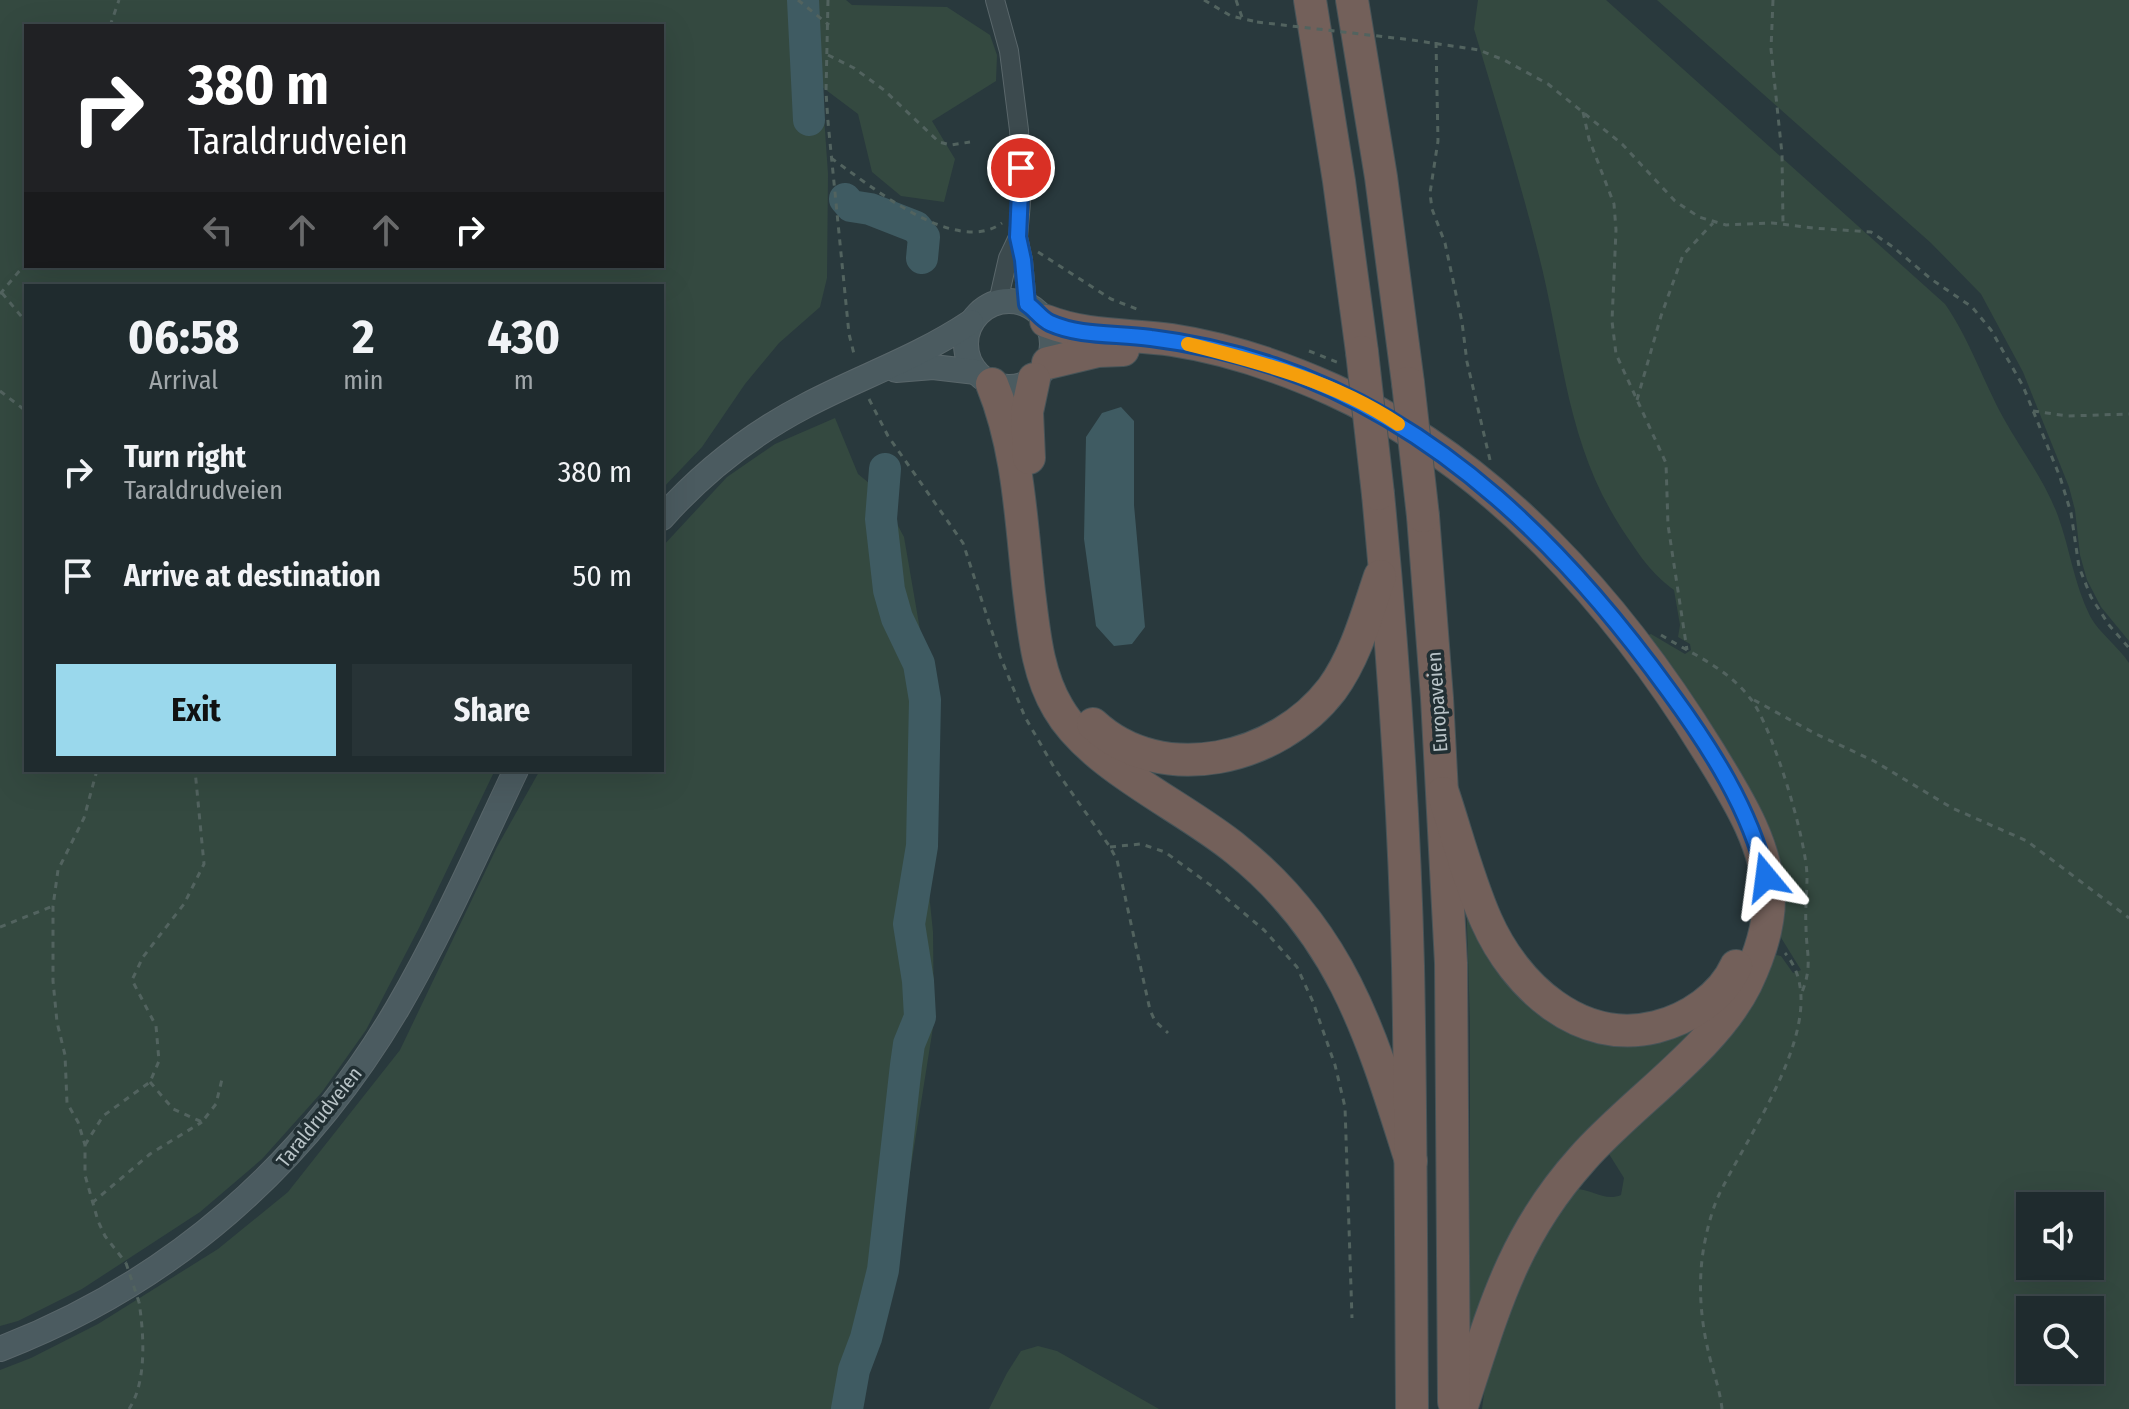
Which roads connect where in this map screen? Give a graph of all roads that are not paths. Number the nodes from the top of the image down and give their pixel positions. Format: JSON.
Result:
{"nodes":[{"id":1,"x":995,"y":0,"type":"edge"},
{"id":2,"x":1310,"y":0,"type":"edge"},
{"id":3,"x":1352,"y":0,"type":"edge"},
{"id":4,"x":1018,"y":237,"type":"junction"},
{"id":5,"x":998,"y":302,"type":"junction"},
{"id":6,"x":1036,"y":313,"type":"junction"},
{"id":7,"x":971,"y":322,"type":"junction"},
{"id":8,"x":885,"y":370,"type":"junction"},
{"id":9,"x":1041,"y":371,"type":"junction"},
{"id":10,"x":984,"y":378,"type":"junction"},
{"id":11,"x":664,"y":516,"type":"edge"},
{"id":12,"x":1385,"y":562,"type":"junction"},
{"id":13,"x":515,"y":772,"type":"edge"},
{"id":14,"x":1443,"y":793,"type":"junction"},
{"id":15,"x":1411,"y":1161,"type":"junction"},
{"id":16,"x":0,"y":1349,"type":"edge"},
{"id":17,"x":1412,"y":1409,"type":"edge"},
{"id":18,"x":1454,"y":1409,"type":"edge"},
{"id":19,"x":1461,"y":1409,"type":"edge"}],
"edges":[{"from":1,"to":4,"type":"street"},
{"from":2,"to":12,"type":"highway","name":"Europaveien","bridge":true},
{"from":3,"to":14,"type":"highway","name":"Europaveien","bridge":true},
{"from":4,"to":5,"type":"street"},
{"from":4,"to":6,"type":"street"},
{"from":5,"to":6,"type":"main road"},
{"from":5,"to":7,"type":"main road"},
{"from":6,"to":9,"type":"main road"},
{"from":6,"to":19,"type":"highway"},
{"from":7,"to":8,"type":"main road"},
{"from":7,"to":10,"type":"main road"},
{"from":8,"to":10,"type":"main road"},
{"from":8,"to":11,"type":"main road"},
{"from":9,"to":10,"type":"main road"},
{"from":9,"to":12,"type":"highway"},
{"from":9,"to":14,"type":"highway"},
{"from":10,"to":15,"type":"highway"},
{"from":12,"to":15,"type":"highway","name":"Europaveien"},
{"from":13,"to":16,"type":"main road","name":"Taraldrudveien"},
{"from":14,"to":18,"type":"highway","name":"Europaveien"},
{"from":15,"to":17,"type":"highway","name":"Europaveien"}]}
